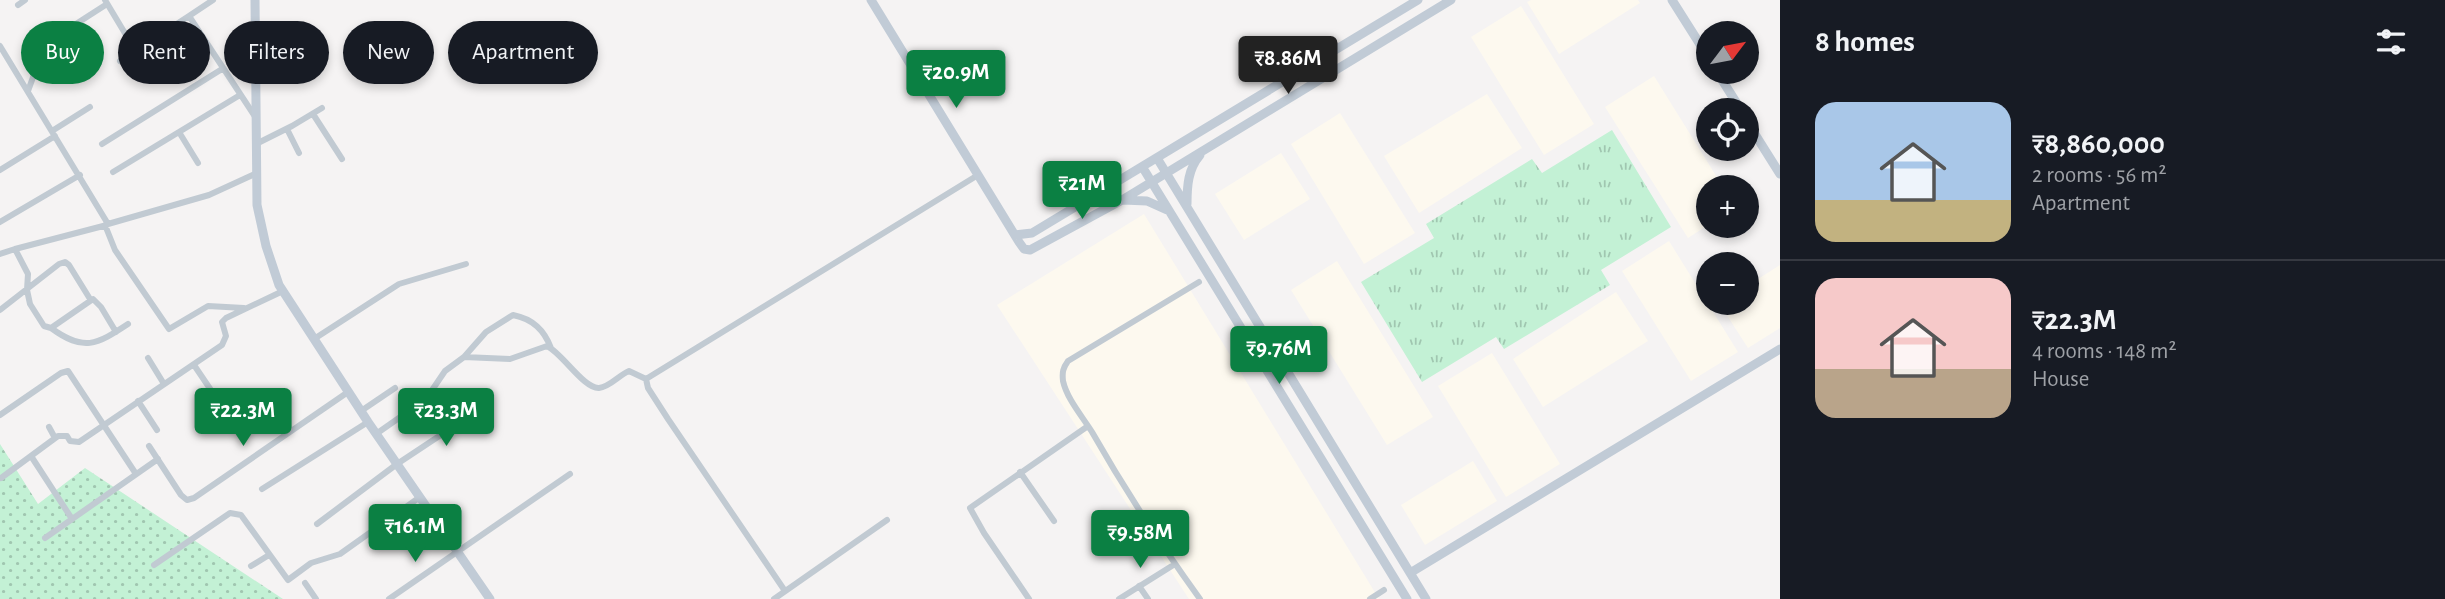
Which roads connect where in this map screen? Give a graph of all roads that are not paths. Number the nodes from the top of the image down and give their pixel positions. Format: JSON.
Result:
{"nodes":[{"id":1,"x":25,"y":0,"type":"edge"},
{"id":2,"x":214,"y":0,"type":"edge"},
{"id":3,"x":255,"y":0,"type":"edge"},
{"id":4,"x":871,"y":0,"type":"edge"},
{"id":5,"x":1412,"y":0,"type":"edge"},
{"id":6,"x":1419,"y":0,"type":"edge"},
{"id":7,"x":1450,"y":0,"type":"edge"},
{"id":8,"x":1672,"y":0,"type":"edge"},
{"id":9,"x":106,"y":2,"type":"edge"},
{"id":10,"x":18,"y":5,"type":"dead end"},
{"id":11,"x":1405,"y":8,"type":"junction"},
{"id":12,"x":189,"y":16,"type":"junction"},
{"id":13,"x":181,"y":21,"type":"edge"},
{"id":14,"x":118,"y":22,"type":"edge"},
{"id":15,"x":1696,"y":39,"type":"edge"},
{"id":16,"x":0,"y":46,"type":"edge"},
{"id":17,"x":222,"y":69,"type":"junction"},
{"id":18,"x":28,"y":92,"type":"junction"},
{"id":19,"x":240,"y":95,"type":"junction"},
{"id":20,"x":90,"y":107,"type":"dead end"},
{"id":21,"x":322,"y":108,"type":"dead end"},
{"id":22,"x":313,"y":114,"type":"junction"},
{"id":23,"x":256,"y":118,"type":"junction"},
{"id":24,"x":287,"y":129,"type":"junction"},
{"id":25,"x":179,"y":132,"type":"junction"},
{"id":26,"x":53,"y":133,"type":"junction"},
{"id":27,"x":1759,"y":141,"type":"edge"},
{"id":28,"x":102,"y":144,"type":"dead end"},
{"id":29,"x":257,"y":144,"type":"junction"},
{"id":30,"x":1203,"y":150,"type":"junction"},
{"id":31,"x":299,"y":153,"type":"dead end"},
{"id":32,"x":1157,"y":158,"type":"junction"},
{"id":33,"x":342,"y":159,"type":"dead end"},
{"id":34,"x":198,"y":163,"type":"dead end"},
{"id":35,"x":1143,"y":168,"type":"junction"},
{"id":36,"x":0,"y":170,"type":"edge"},
{"id":37,"x":113,"y":172,"type":"dead end"},
{"id":38,"x":257,"y":173,"type":"junction"},
{"id":39,"x":1167,"y":173,"type":"junction"},
{"id":40,"x":1780,"y":174,"type":"edge"},
{"id":41,"x":80,"y":175,"type":"junction"},
{"id":42,"x":978,"y":175,"type":"junction"},
{"id":43,"x":1151,"y":182,"type":"junction"},
{"id":44,"x":1122,"y":200,"type":"junction"},
{"id":45,"x":1188,"y":207,"type":"junction"},
{"id":46,"x":1171,"y":213,"type":"junction"},
{"id":47,"x":0,"y":222,"type":"edge"},
{"id":48,"x":107,"y":225,"type":"junction"},
{"id":49,"x":1015,"y":235,"type":"junction"},
{"id":50,"x":15,"y":249,"type":"junction"},
{"id":51,"x":0,"y":254,"type":"edge"},
{"id":52,"x":1221,"y":262,"type":"junction"},
{"id":53,"x":466,"y":264,"type":"dead end"},
{"id":54,"x":1207,"y":271,"type":"junction"},
{"id":55,"x":1199,"y":282,"type":"dead end"},
{"id":56,"x":27,"y":290,"type":"junction"},
{"id":57,"x":283,"y":291,"type":"junction"},
{"id":58,"x":90,"y":299,"type":"junction"},
{"id":59,"x":246,"y":308,"type":"junction"},
{"id":60,"x":0,"y":310,"type":"edge"},
{"id":61,"x":128,"y":324,"type":"dead end"},
{"id":62,"x":51,"y":328,"type":"junction"},
{"id":63,"x":116,"y":332,"type":"junction"},
{"id":64,"x":314,"y":339,"type":"junction"},
{"id":65,"x":551,"y":348,"type":"junction"},
{"id":66,"x":1780,"y":349,"type":"edge"},
{"id":67,"x":464,"y":357,"type":"junction"},
{"id":68,"x":148,"y":358,"type":"dead end"},
{"id":69,"x":194,"y":365,"type":"junction"},
{"id":70,"x":646,"y":379,"type":"junction"},
{"id":71,"x":164,"y":384,"type":"junction"},
{"id":72,"x":395,"y":388,"type":"dead end"},
{"id":73,"x":348,"y":391,"type":"junction"},
{"id":74,"x":217,"y":399,"type":"dead end"},
{"id":75,"x":138,"y":401,"type":"junction"},
{"id":76,"x":480,"y":409,"type":"dead end"},
{"id":77,"x":360,"y":411,"type":"junction"},
{"id":78,"x":0,"y":415,"type":"edge"},
{"id":79,"x":368,"y":422,"type":"junction"},
{"id":80,"x":103,"y":425,"type":"junction"},
{"id":81,"x":1088,"y":426,"type":"junction"},
{"id":82,"x":49,"y":428,"type":"dead end"},
{"id":83,"x":157,"y":430,"type":"dead end"},
{"id":84,"x":376,"y":434,"type":"junction"},
{"id":85,"x":55,"y":438,"type":"junction"},
{"id":86,"x":149,"y":446,"type":"dead end"},
{"id":87,"x":32,"y":456,"type":"junction"},
{"id":88,"x":158,"y":459,"type":"junction"},
{"id":89,"x":397,"y":464,"type":"junction"},
{"id":90,"x":1020,"y":472,"type":"junction"},
{"id":91,"x":136,"y":474,"type":"junction"},
{"id":92,"x":570,"y":474,"type":"dead end"},
{"id":93,"x":1,"y":478,"type":"edge"},
{"id":94,"x":262,"y":489,"type":"dead end"},
{"id":95,"x":419,"y":496,"type":"junction"},
{"id":96,"x":72,"y":519,"type":"junction"},
{"id":97,"x":887,"y":520,"type":"dead end"},
{"id":98,"x":1054,"y":521,"type":"dead end"},
{"id":99,"x":317,"y":524,"type":"dead end"},
{"id":100,"x":45,"y":538,"type":"dead end"},
{"id":101,"x":457,"y":551,"type":"junction"},
{"id":102,"x":269,"y":555,"type":"junction"},
{"id":103,"x":1175,"y":564,"type":"junction"},
{"id":104,"x":154,"y":565,"type":"dead end"},
{"id":105,"x":251,"y":566,"type":"dead end"},
{"id":106,"x":1410,"y":573,"type":"junction"},
{"id":107,"x":305,"y":583,"type":"dead end"},
{"id":108,"x":1139,"y":586,"type":"junction"},
{"id":109,"x":1384,"y":590,"type":"dead end"},
{"id":110,"x":785,"y":591,"type":"junction"},
{"id":111,"x":1027,"y":597,"type":"edge"},
{"id":112,"x":1123,"y":598,"type":"edge"},
{"id":113,"x":316,"y":599,"type":"edge"},
{"id":114,"x":389,"y":599,"type":"edge"},
{"id":115,"x":490,"y":599,"type":"edge"},
{"id":116,"x":774,"y":599,"type":"edge"},
{"id":117,"x":1018,"y":599,"type":"edge"},
{"id":118,"x":1148,"y":599,"type":"edge"},
{"id":119,"x":1200,"y":599,"type":"edge"},
{"id":120,"x":1370,"y":599,"type":"edge"},
{"id":121,"x":1407,"y":599,"type":"edge"},
{"id":122,"x":1426,"y":599,"type":"edge"}],
"edges":[{"from":1,"to":10,"type":"street"},
{"from":2,"to":12,"type":"street"},
{"from":3,"to":23,"type":"street"},
{"from":4,"to":42,"type":"street"},
{"from":5,"to":11,"type":"street"},
{"from":6,"to":11,"type":"street"},
{"from":7,"to":30,"type":"street"},
{"from":8,"to":15,"type":"street"},
{"from":9,"to":14,"type":"street"},
{"from":9,"to":18,"type":"street"},
{"from":11,"to":32,"type":"street"},
{"from":12,"to":13,"type":"street"},
{"from":12,"to":17,"type":"street"},
{"from":16,"to":18,"type":"street"},
{"from":17,"to":19,"type":"street"},
{"from":17,"to":28,"type":"street"},
{"from":18,"to":26,"type":"street"},
{"from":19,"to":23,"type":"street"},
{"from":19,"to":25,"type":"street"},
{"from":20,"to":26,"type":"street"},
{"from":21,"to":22,"type":"street"},
{"from":22,"to":24,"type":"street"},
{"from":22,"to":33,"type":"street"},
{"from":23,"to":29,"type":"street"},
{"from":24,"to":29,"type":"street"},
{"from":24,"to":31,"type":"street"},
{"from":25,"to":34,"type":"street"},
{"from":25,"to":37,"type":"street"},
{"from":26,"to":36,"type":"street"},
{"from":26,"to":41,"type":"street"},
{"from":27,"to":40,"type":"street"},
{"from":29,"to":38,"type":"street"},
{"from":30,"to":39,"type":"street"},
{"from":30,"to":45,"type":"street"},
{"from":32,"to":35,"type":"street"},
{"from":32,"to":39,"type":"street"},
{"from":35,"to":43,"type":"street"},
{"from":35,"to":49,"type":"street"},
{"from":38,"to":48,"type":"street"},
{"from":38,"to":57,"type":"street"},
{"from":39,"to":43,"type":"street"},
{"from":39,"to":45,"type":"street"},
{"from":41,"to":47,"type":"street"},
{"from":41,"to":48,"type":"street"},
{"from":42,"to":49,"type":"street"},
{"from":42,"to":70,"type":"street"},
{"from":43,"to":44,"type":"street"},
{"from":43,"to":46,"type":"street"},
{"from":44,"to":46,"type":"street"},
{"from":44,"to":49,"type":"street"},
{"from":45,"to":52,"type":"street"},
{"from":46,"to":54,"type":"street"},
{"from":48,"to":50,"type":"street"},
{"from":48,"to":59,"type":"street"},
{"from":50,"to":51,"type":"street"},
{"from":50,"to":56,"type":"street"},
{"from":52,"to":54,"type":"street"},
{"from":52,"to":106,"type":"street"},
{"from":53,"to":64,"type":"street"},
{"from":54,"to":121,"type":"street"},
{"from":55,"to":81,"type":"street"},
{"from":56,"to":58,"type":"street"},
{"from":56,"to":60,"type":"street"},
{"from":56,"to":62,"type":"street"},
{"from":57,"to":59,"type":"street"},
{"from":57,"to":64,"type":"street"},
{"from":58,"to":62,"type":"street"},
{"from":58,"to":63,"type":"street"},
{"from":59,"to":69,"type":"street"},
{"from":61,"to":63,"type":"street"},
{"from":62,"to":63,"type":"street"},
{"from":64,"to":73,"type":"street"},
{"from":65,"to":67,"type":"street"},
{"from":65,"to":67,"type":"street"},
{"from":65,"to":70,"type":"street"},
{"from":66,"to":106,"type":"street"},
{"from":67,"to":84,"type":"street"},
{"from":68,"to":71,"type":"street"},
{"from":69,"to":71,"type":"street"},
{"from":69,"to":74,"type":"street"},
{"from":70,"to":110,"type":"street"},
{"from":71,"to":75,"type":"street"},
{"from":72,"to":77,"type":"street"},
{"from":73,"to":77,"type":"street"},
{"from":73,"to":88,"type":"street"},
{"from":75,"to":80,"type":"street"},
{"from":75,"to":83,"type":"street"},
{"from":76,"to":89,"type":"street"},
{"from":77,"to":79,"type":"street"},
{"from":78,"to":80,"type":"street"},
{"from":79,"to":84,"type":"street"},
{"from":79,"to":94,"type":"street"},
{"from":80,"to":85,"type":"street"},
{"from":80,"to":91,"type":"street"},
{"from":81,"to":90,"type":"street"},
{"from":81,"to":103,"type":"street"},
{"from":82,"to":85,"type":"street"},
{"from":84,"to":89,"type":"street"},
{"from":85,"to":87,"type":"street"},
{"from":86,"to":88,"type":"street"},
{"from":87,"to":93,"type":"street"},
{"from":87,"to":96,"type":"street"},
{"from":88,"to":91,"type":"street"},
{"from":89,"to":95,"type":"street"},
{"from":89,"to":99,"type":"street"},
{"from":90,"to":98,"type":"street"},
{"from":90,"to":111,"type":"street"},
{"from":91,"to":96,"type":"street"},
{"from":92,"to":101,"type":"street"},
{"from":95,"to":101,"type":"street"},
{"from":95,"to":102,"type":"street"},
{"from":96,"to":100,"type":"street"},
{"from":97,"to":110,"type":"street"},
{"from":101,"to":114,"type":"street"},
{"from":101,"to":115,"type":"street"},
{"from":102,"to":104,"type":"street"},
{"from":102,"to":105,"type":"street"},
{"from":103,"to":108,"type":"street"},
{"from":103,"to":119,"type":"street"},
{"from":106,"to":122,"type":"street"},
{"from":107,"to":113,"type":"street"},
{"from":108,"to":112,"type":"street"},
{"from":108,"to":118,"type":"street"},
{"from":109,"to":120,"type":"street"},
{"from":110,"to":116,"type":"street"},
{"from":111,"to":117,"type":"street"}]}
